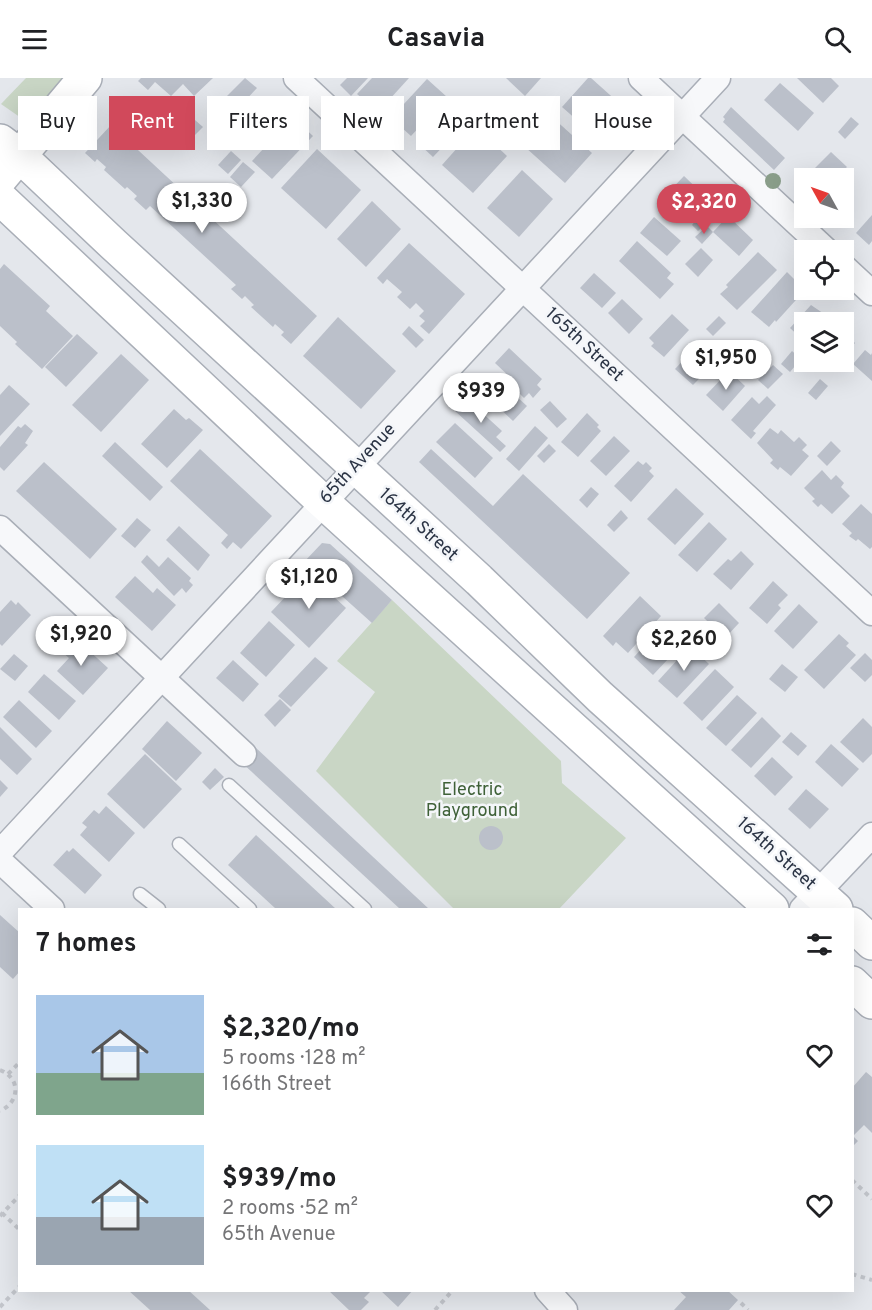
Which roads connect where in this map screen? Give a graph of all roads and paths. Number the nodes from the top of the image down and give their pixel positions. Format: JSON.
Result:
{"nodes":[{"id":1,"x":85,"y":78,"type":"edge"},
{"id":2,"x":296,"y":78,"type":"edge"},
{"id":3,"x":641,"y":78,"type":"edge"},
{"id":4,"x":718,"y":78,"type":"edge"},
{"id":5,"x":682,"y":117,"type":"junction"},
{"id":6,"x":7,"y":159,"type":"edge"},
{"id":7,"x":0,"y":198,"type":"edge"},
{"id":8,"x":815,"y":240,"type":"edge"},
{"id":9,"x":854,"y":276,"type":"edge"},
{"id":10,"x":523,"y":288,"type":"junction"},
{"id":11,"x":872,"y":293,"type":"edge"},
{"id":12,"x":355,"y":468,"type":"junction"},
{"id":13,"x":323,"y":502,"type":"junction"},
{"id":14,"x":0,"y":528,"type":"edge"},
{"id":15,"x":872,"y":613,"type":"edge"},
{"id":16,"x":161,"y":678,"type":"junction"},
{"id":17,"x":244,"y":754,"type":"dead end"},
{"id":18,"x":229,"y":784,"type":"dead end"},
{"id":19,"x":872,"y":835,"type":"edge"},
{"id":20,"x":179,"y":844,"type":"dead end"},
{"id":21,"x":0,"y":852,"type":"edge"},
{"id":22,"x":0,"y":861,"type":"edge"},
{"id":23,"x":140,"y":894,"type":"dead end"},
{"id":24,"x":819,"y":903,"type":"edge"},
{"id":25,"x":51,"y":908,"type":"edge"},
{"id":26,"x":158,"y":908,"type":"edge"},
{"id":27,"x":249,"y":908,"type":"edge"},
{"id":28,"x":364,"y":908,"type":"edge"},
{"id":29,"x":771,"y":908,"type":"edge"},
{"id":30,"x":854,"y":926,"type":"edge"},
{"id":31,"x":872,"y":943,"type":"edge"},
{"id":32,"x":854,"y":985,"type":"edge"},
{"id":33,"x":872,"y":1002,"type":"edge"},
{"id":34,"x":18,"y":1064,"type":"edge"},
{"id":35,"x":0,"y":1070,"type":"edge"},
{"id":36,"x":8,"y":1074,"type":"junction"},
{"id":37,"x":0,"y":1112,"type":"edge"},
{"id":38,"x":854,"y":1182,"type":"edge"},
{"id":39,"x":871,"y":1195,"type":"edge"},
{"id":40,"x":18,"y":1197,"type":"edge"},
{"id":41,"x":1,"y":1215,"type":"edge"},
{"id":42,"x":18,"y":1228,"type":"edge"},
{"id":43,"x":854,"y":1276,"type":"edge"},
{"id":44,"x":872,"y":1281,"type":"edge"},
{"id":45,"x":18,"y":1288,"type":"edge"},
{"id":46,"x":451,"y":1292,"type":"edge"},
{"id":47,"x":549,"y":1292,"type":"edge"},
{"id":48,"x":741,"y":1303,"type":"dead end"},
{"id":49,"x":0,"y":1307,"type":"edge"},
{"id":50,"x":435,"y":1310,"type":"edge"},
{"id":51,"x":565,"y":1310,"type":"edge"},
{"id":52,"x":748,"y":1310,"type":"edge"}],
"edges":[{"from":1,"to":6,"type":"street"},
{"from":2,"to":10,"type":"street","name":"165th Street"},
{"from":3,"to":5,"type":"street"},
{"from":4,"to":5,"type":"street","name":"65th Avenue"},
{"from":5,"to":8,"type":"street"},
{"from":5,"to":10,"type":"street","name":"65th Avenue"},
{"from":6,"to":12,"type":"street","name":"164th Street"},
{"from":7,"to":13,"type":"street"},
{"from":9,"to":11,"type":"street"},
{"from":10,"to":12,"type":"street","name":"65th Avenue"},
{"from":10,"to":15,"type":"street","name":"165th Street"},
{"from":12,"to":13,"type":"street","name":"65th Avenue"},
{"from":12,"to":24,"type":"street","name":"164th Street"},
{"from":13,"to":16,"type":"street","name":"65th Avenue"},
{"from":13,"to":29,"type":"street"},
{"from":14,"to":16,"type":"street"},
{"from":16,"to":17,"type":"street"},
{"from":16,"to":21,"type":"street","name":"65th Avenue"},
{"from":18,"to":28,"type":"lane"},
{"from":19,"to":24,"type":"street"},
{"from":20,"to":27,"type":"lane"},
{"from":22,"to":25,"type":"street"},
{"from":23,"to":26,"type":"lane"},
{"from":30,"to":31,"type":"street"},
{"from":32,"to":33,"type":"street"},
{"from":34,"to":36,"type":"path"},
{"from":35,"to":36,"type":"path"},
{"from":36,"to":37,"type":"path"},
{"from":38,"to":39,"type":"path"},
{"from":40,"to":41,"type":"path"},
{"from":41,"to":42,"type":"path"},
{"from":43,"to":44,"type":"path"},
{"from":45,"to":49,"type":"path"},
{"from":46,"to":50,"type":"path"},
{"from":47,"to":51,"type":"street"},
{"from":48,"to":52,"type":"path"}]}
